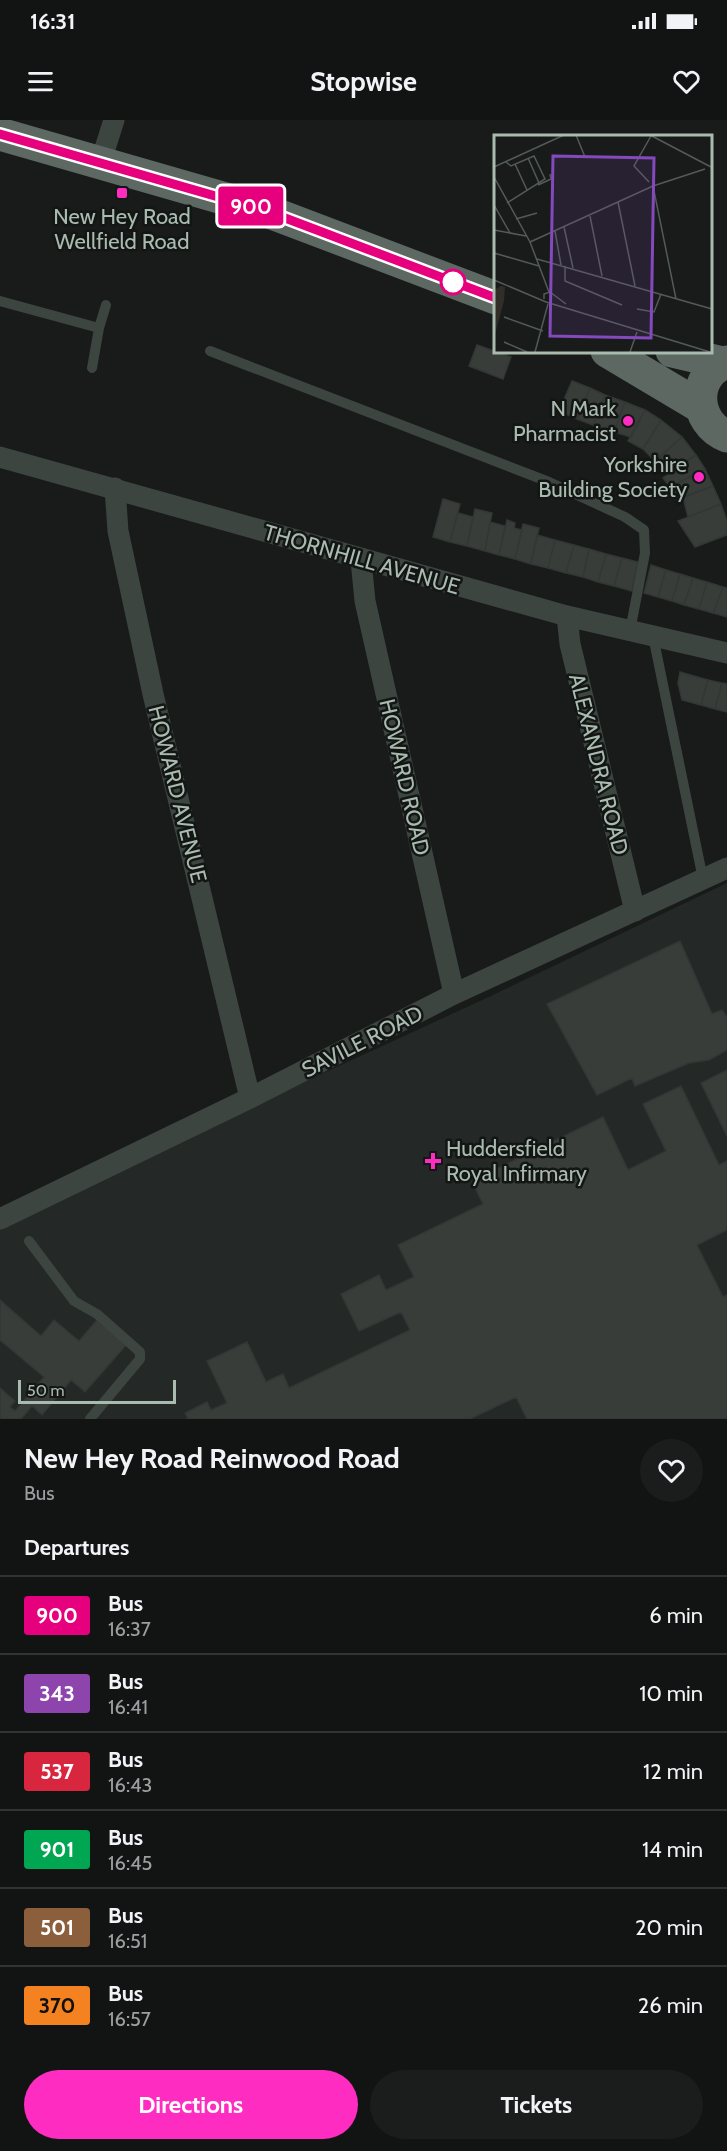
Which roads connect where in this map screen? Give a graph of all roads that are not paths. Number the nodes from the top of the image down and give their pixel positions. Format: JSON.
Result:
{"nodes":[{"id":1,"x":114,"y":120,"type":"edge"},
{"id":2,"x":0,"y":134,"type":"edge"},
{"id":3,"x":101,"y":161,"type":"junction"},
{"id":4,"x":494,"y":297,"type":"edge"},
{"id":5,"x":0,"y":301,"type":"edge"},
{"id":6,"x":106,"y":305,"type":"dead end"},
{"id":7,"x":99,"y":328,"type":"junction"},
{"id":8,"x":210,"y":351,"type":"dead end"},
{"id":9,"x":609,"y":352,"type":"edge"},
{"id":10,"x":676,"y":352,"type":"edge"},
{"id":11,"x":725,"y":363,"type":"edge"},
{"id":12,"x":92,"y":368,"type":"dead end"},
{"id":13,"x":701,"y":407,"type":"junction"},
{"id":14,"x":727,"y":436,"type":"edge"},
{"id":15,"x":0,"y":457,"type":"edge"},
{"id":16,"x":115,"y":488,"type":"junction"},
{"id":17,"x":362,"y":560,"type":"junction"},
{"id":18,"x":567,"y":616,"type":"junction"},
{"id":19,"x":630,"y":631,"type":"junction"},
{"id":20,"x":653,"y":636,"type":"junction"},
{"id":21,"x":727,"y":653,"type":"edge"},
{"id":22,"x":727,"y":867,"type":"edge"},
{"id":23,"x":703,"y":879,"type":"junction"},
{"id":24,"x":635,"y":911,"type":"junction"},
{"id":25,"x":454,"y":994,"type":"junction"},
{"id":26,"x":250,"y":1098,"type":"junction"},
{"id":27,"x":1,"y":1215,"type":"edge"},
{"id":28,"x":29,"y":1241,"type":"dead end"},
{"id":29,"x":90,"y":1419,"type":"edge"}],
"edges":[{"from":1,"to":3,"type":"street"},
{"from":2,"to":3,"type":"highway"},
{"from":3,"to":4,"type":"highway"},
{"from":5,"to":7,"type":"lane"},
{"from":6,"to":7,"type":"lane"},
{"from":7,"to":12,"type":"lane"},
{"from":8,"to":19,"type":"lane"},
{"from":9,"to":13,"type":"highway"},
{"from":10,"to":11,"type":"highway"},
{"from":11,"to":13,"type":"highway"},
{"from":13,"to":14,"type":"highway"},
{"from":15,"to":16,"type":"street","name":"THORNHILL AVENUE"},
{"from":16,"to":17,"type":"street","name":"THORNHILL AVENUE"},
{"from":16,"to":26,"type":"street","name":"HOWARD AVENUE"},
{"from":17,"to":18,"type":"street","name":"THORNHILL AVENUE"},
{"from":17,"to":25,"type":"street","name":"HOWARD ROAD"},
{"from":18,"to":19,"type":"street","name":"THORNHILL AVENUE"},
{"from":18,"to":24,"type":"street","name":"ALEXANDRA ROAD"},
{"from":19,"to":20,"type":"street","name":"THORNHILL AVENUE"},
{"from":20,"to":21,"type":"street","name":"THORNHILL AVENUE"},
{"from":20,"to":23,"type":"lane"},
{"from":22,"to":23,"type":"street","name":"SAVILE ROAD"},
{"from":23,"to":24,"type":"street","name":"SAVILE ROAD"},
{"from":24,"to":25,"type":"street","name":"SAVILE ROAD"},
{"from":25,"to":26,"type":"street","name":"SAVILE ROAD"},
{"from":26,"to":27,"type":"street","name":"SAVILE ROAD"},
{"from":28,"to":29,"type":"lane"}]}
